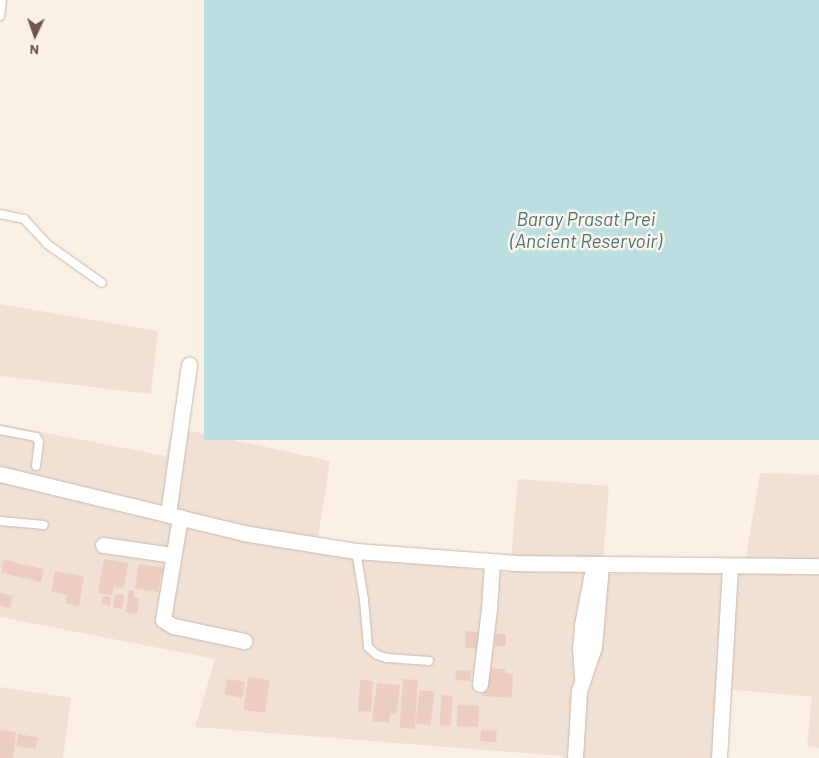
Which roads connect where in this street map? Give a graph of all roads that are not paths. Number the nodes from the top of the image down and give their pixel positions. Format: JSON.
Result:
{"nodes":[{"id":1,"x":2,"y":0,"type":"edge"},
{"id":2,"x":0,"y":16,"type":"edge"},
{"id":3,"x":0,"y":214,"type":"edge"},
{"id":4,"x":102,"y":283,"type":"dead end"},
{"id":5,"x":189,"y":364,"type":"dead end"},
{"id":6,"x":0,"y":430,"type":"edge"},
{"id":7,"x":36,"y":466,"type":"dead end"},
{"id":8,"x":0,"y":474,"type":"edge"},
{"id":9,"x":174,"y":515,"type":"junction"},
{"id":10,"x":0,"y":521,"type":"edge"},
{"id":11,"x":44,"y":525,"type":"dead end"},
{"id":12,"x":103,"y":545,"type":"dead end"},
{"id":13,"x":356,"y":551,"type":"junction"},
{"id":14,"x":173,"y":555,"type":"junction"},
{"id":15,"x":492,"y":562,"type":"junction"},
{"id":16,"x":597,"y":565,"type":"junction"},
{"id":17,"x":730,"y":566,"type":"junction"},
{"id":18,"x":819,"y":566,"type":"edge"},
{"id":19,"x":244,"y":640,"type":"dead end"},
{"id":20,"x":429,"y":661,"type":"dead end"},
{"id":21,"x":480,"y":684,"type":"dead end"},
{"id":22,"x":575,"y":758,"type":"edge"},
{"id":23,"x":719,"y":758,"type":"edge"}],
"edges":[{"from":1,"to":2,"type":"lane"},
{"from":3,"to":4,"type":"lane"},
{"from":5,"to":9,"type":"street"},
{"from":6,"to":7,"type":"lane"},
{"from":8,"to":9,"type":"street"},
{"from":9,"to":13,"type":"street"},
{"from":9,"to":14,"type":"street"},
{"from":10,"to":11,"type":"lane"},
{"from":12,"to":14,"type":"street"},
{"from":13,"to":15,"type":"street"},
{"from":13,"to":20,"type":"lane"},
{"from":14,"to":19,"type":"street"},
{"from":15,"to":16,"type":"street"},
{"from":15,"to":21,"type":"street"},
{"from":16,"to":17,"type":"street"},
{"from":16,"to":22,"type":"street"},
{"from":17,"to":18,"type":"street"},
{"from":17,"to":23,"type":"street"}]}
